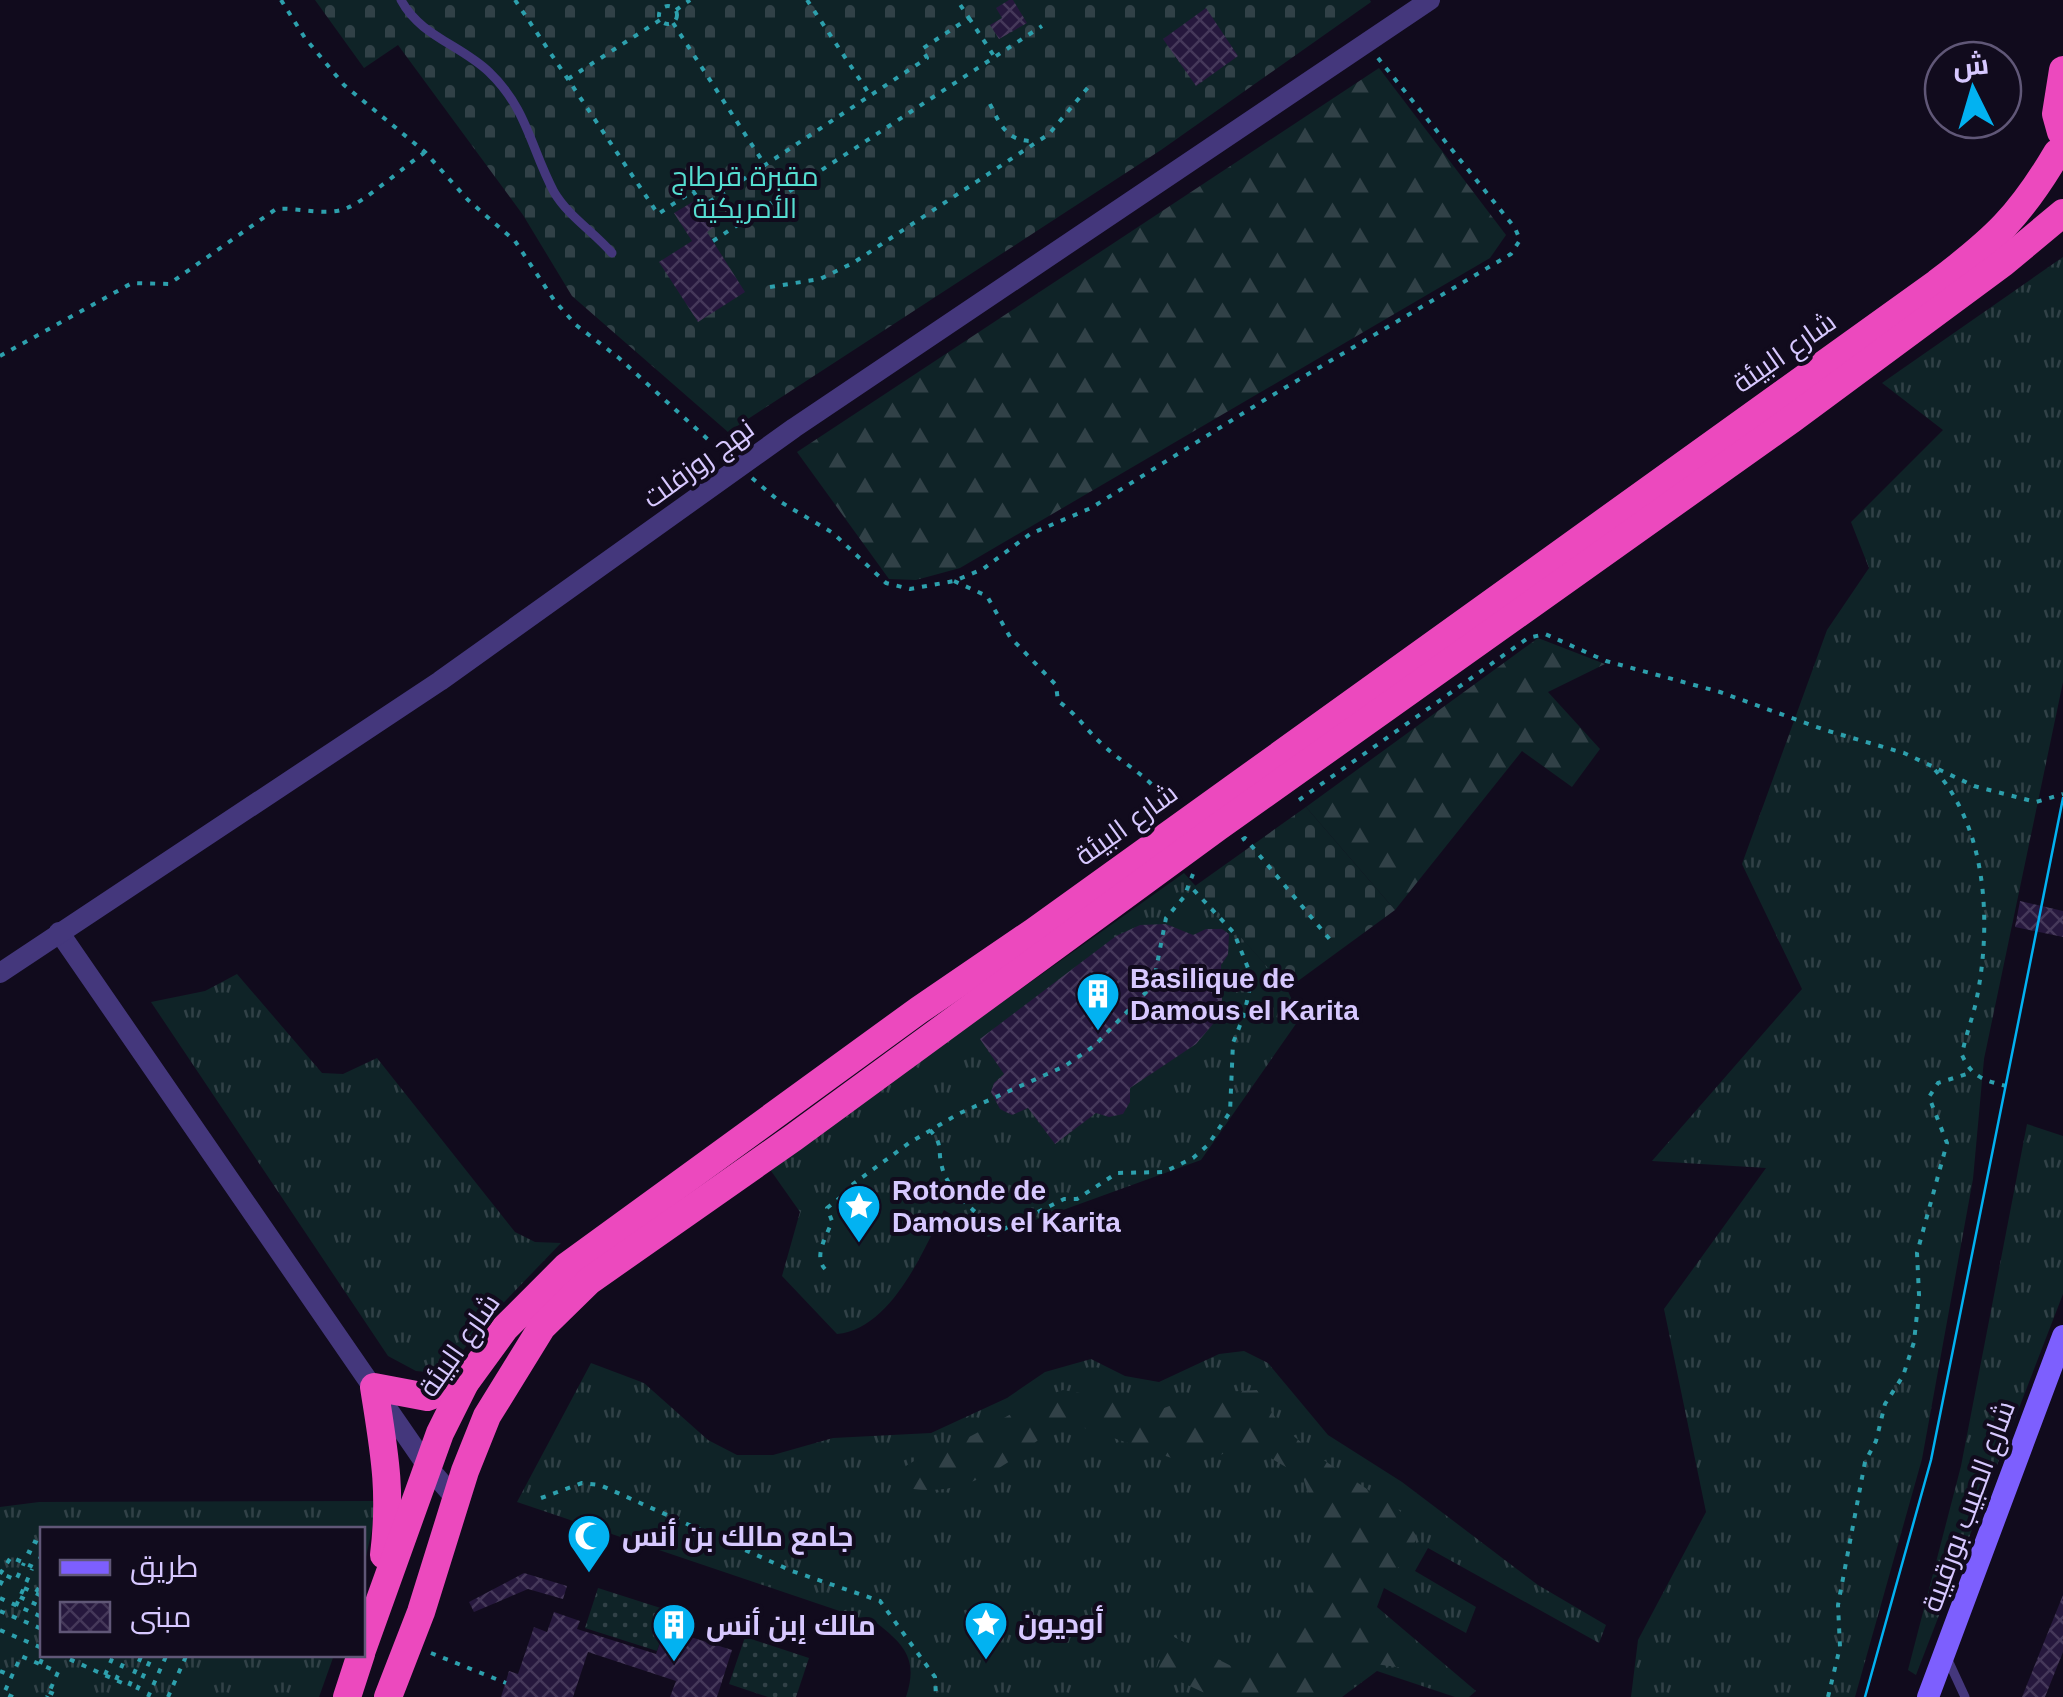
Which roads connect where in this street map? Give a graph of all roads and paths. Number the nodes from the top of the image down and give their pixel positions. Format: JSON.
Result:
{"nodes":[{"id":1,"x":281,"y":0,"type":"edge"},
{"id":2,"x":401,"y":0,"type":"edge"},
{"id":3,"x":516,"y":0,"type":"edge"},
{"id":4,"x":658,"y":0,"type":"edge"},
{"id":5,"x":690,"y":0,"type":"edge"},
{"id":6,"x":807,"y":0,"type":"edge"},
{"id":7,"x":957,"y":0,"type":"edge"},
{"id":8,"x":1430,"y":0,"type":"edge"},
{"id":9,"x":662,"y":7,"type":"junction"},
{"id":10,"x":676,"y":10,"type":"junction"},
{"id":11,"x":969,"y":18,"type":"junction"},
{"id":12,"x":660,"y":20,"type":"junction"},
{"id":13,"x":673,"y":23,"type":"junction"},
{"id":14,"x":1042,"y":26,"type":"dead end"},
{"id":15,"x":1366,"y":42,"type":"junction"},
{"id":16,"x":994,"y":56,"type":"junction"},
{"id":17,"x":2063,"y":70,"type":"edge"},
{"id":18,"x":568,"y":79,"type":"junction"},
{"id":19,"x":1090,"y":85,"type":"dead end"},
{"id":20,"x":870,"y":95,"type":"junction"},
{"id":21,"x":990,"y":104,"type":"dead end"},
{"id":22,"x":1038,"y":141,"type":"junction"},
{"id":23,"x":2061,"y":145,"type":"edge"},
{"id":24,"x":425,"y":152,"type":"junction"},
{"id":25,"x":765,"y":164,"type":"junction"},
{"id":26,"x":2063,"y":213,"type":"edge"},
{"id":27,"x":714,"y":241,"type":"dead end"},
{"id":28,"x":612,"y":253,"type":"dead end"},
{"id":29,"x":770,"y":288,"type":"dead end"},
{"id":30,"x":0,"y":356,"type":"edge"},
{"id":31,"x":740,"y":468,"type":"junction"},
{"id":32,"x":954,"y":581,"type":"junction"},
{"id":33,"x":1932,"y":766,"type":"junction"},
{"id":34,"x":2063,"y":794,"type":"edge"},
{"id":35,"x":1292,"y":804,"type":"dead end"},
{"id":36,"x":1178,"y":827,"type":"junction"},
{"id":37,"x":1225,"y":837,"type":"junction"},
{"id":38,"x":1245,"y":838,"type":"junction"},
{"id":39,"x":1194,"y":873,"type":"dead end"},
{"id":40,"x":1189,"y":884,"type":"junction"},
{"id":41,"x":59,"y":932,"type":"junction"},
{"id":42,"x":1332,"y":942,"type":"dead end"},
{"id":43,"x":0,"y":972,"type":"edge"},
{"id":44,"x":1970,"y":1073,"type":"junction"},
{"id":45,"x":2006,"y":1086,"type":"dead end"},
{"id":46,"x":930,"y":1130,"type":"junction"},
{"id":47,"x":841,"y":1197,"type":"junction"},
{"id":48,"x":859,"y":1242,"type":"dead end"},
{"id":49,"x":826,"y":1269,"type":"dead end"},
{"id":50,"x":2063,"y":1336,"type":"edge"},
{"id":51,"x":465,"y":1383,"type":"junction"},
{"id":52,"x":374,"y":1387,"type":"junction"},
{"id":53,"x":427,"y":1466,"type":"junction"},
{"id":54,"x":455,"y":1498,"type":"junction"},
{"id":55,"x":542,"y":1498,"type":"dead end"},
{"id":56,"x":32,"y":1541,"type":"dead end"},
{"id":57,"x":40,"y":1545,"type":"edge"},
{"id":58,"x":27,"y":1551,"type":"dead end"},
{"id":59,"x":40,"y":1557,"type":"edge"},
{"id":60,"x":24,"y":1563,"type":"junction"},
{"id":61,"x":33,"y":1567,"type":"junction"},
{"id":62,"x":40,"y":1570,"type":"edge"},
{"id":63,"x":0,"y":1574,"type":"edge"},
{"id":64,"x":0,"y":1586,"type":"edge"},
{"id":65,"x":40,"y":1586,"type":"edge"},
{"id":66,"x":24,"y":1588,"type":"junction"},
{"id":67,"x":36,"y":1592,"type":"junction"},
{"id":68,"x":40,"y":1595,"type":"edge"},
{"id":69,"x":20,"y":1597,"type":"junction"},
{"id":70,"x":0,"y":1598,"type":"edge"},
{"id":71,"x":16,"y":1606,"type":"junction"},
{"id":72,"x":40,"y":1606,"type":"edge"},
{"id":73,"x":376,"y":1608,"type":"junction"},
{"id":74,"x":0,"y":1611,"type":"edge"},
{"id":75,"x":40,"y":1616,"type":"edge"},
{"id":76,"x":40,"y":1629,"type":"edge"},
{"id":77,"x":0,"y":1630,"type":"edge"},
{"id":78,"x":365,"y":1643,"type":"edge"},
{"id":79,"x":40,"y":1650,"type":"edge"},
{"id":80,"x":423,"y":1650,"type":"dead end"},
{"id":81,"x":1945,"y":1654,"type":"junction"},
{"id":82,"x":42,"y":1657,"type":"edge"},
{"id":83,"x":65,"y":1657,"type":"edge"},
{"id":84,"x":113,"y":1657,"type":"edge"},
{"id":85,"x":126,"y":1657,"type":"edge"},
{"id":86,"x":141,"y":1657,"type":"edge"},
{"id":87,"x":152,"y":1657,"type":"edge"},
{"id":88,"x":154,"y":1657,"type":"edge"},
{"id":89,"x":166,"y":1657,"type":"edge"},
{"id":90,"x":186,"y":1657,"type":"edge"},
{"id":91,"x":360,"y":1657,"type":"edge"},
{"id":92,"x":164,"y":1662,"type":"junction"},
{"id":93,"x":40,"y":1664,"type":"junction"},
{"id":94,"x":0,"y":1670,"type":"edge"},
{"id":95,"x":105,"y":1675,"type":"junction"},
{"id":96,"x":12,"y":1676,"type":"junction"},
{"id":97,"x":116,"y":1680,"type":"junction"},
{"id":98,"x":506,"y":1682,"type":"dead end"},
{"id":99,"x":137,"y":1690,"type":"dead end"},
{"id":100,"x":48,"y":1694,"type":"edge"},
{"id":101,"x":13,"y":1697,"type":"edge"},
{"id":102,"x":61,"y":1697,"type":"edge"},
{"id":103,"x":148,"y":1697,"type":"edge"},
{"id":104,"x":168,"y":1697,"type":"edge"},
{"id":105,"x":346,"y":1697,"type":"edge"},
{"id":106,"x":388,"y":1697,"type":"edge"},
{"id":107,"x":936,"y":1697,"type":"edge"},
{"id":108,"x":1828,"y":1697,"type":"edge"},
{"id":109,"x":1928,"y":1697,"type":"edge"},
{"id":110,"x":1964,"y":1697,"type":"edge"}],
"edges":[{"from":1,"to":24,"type":"path"},
{"from":2,"to":28,"type":"lane"},
{"from":3,"to":18,"type":"path"},
{"from":4,"to":9,"type":"path"},
{"from":5,"to":10,"type":"path"},
{"from":6,"to":20,"type":"path"},
{"from":7,"to":11,"type":"path"},
{"from":8,"to":15,"type":"street","name":"نهج روزفلت"},
{"from":9,"to":10,"type":"path"},
{"from":9,"to":12,"type":"path"},
{"from":10,"to":13,"type":"path"},
{"from":11,"to":16,"type":"path"},
{"from":11,"to":20,"type":"path"},
{"from":12,"to":13,"type":"path"},
{"from":12,"to":18,"type":"path"},
{"from":13,"to":25,"type":"path"},
{"from":14,"to":16,"type":"path"},
{"from":15,"to":31,"type":"street","name":"نهج روزفلت"},
{"from":15,"to":32,"type":"path"},
{"from":16,"to":27,"type":"path"},
{"from":17,"to":23,"type":"highway"},
{"from":18,"to":25,"type":"path"},
{"from":19,"to":22,"type":"path"},
{"from":20,"to":25,"type":"path"},
{"from":21,"to":22,"type":"path"},
{"from":22,"to":29,"type":"path"},
{"from":23,"to":36,"type":"highway","name":"شارع البيئة"},
{"from":24,"to":30,"type":"path"},
{"from":24,"to":31,"type":"path"},
{"from":26,"to":37,"type":"highway","name":"شارع البيئة"},
{"from":31,"to":32,"type":"path"},
{"from":31,"to":41,"type":"street","name":"نهج روزفلت"},
{"from":32,"to":36,"type":"path"},
{"from":33,"to":34,"type":"path"},
{"from":33,"to":35,"type":"path"},
{"from":33,"to":44,"type":"path"},
{"from":36,"to":51,"type":"highway","name":"شارع البيئة"},
{"from":37,"to":38,"type":"path"},
{"from":37,"to":38,"type":"path"},
{"from":37,"to":54,"type":"highway","name":"شارع البيئة"},
{"from":38,"to":42,"type":"path"},
{"from":39,"to":40,"type":"path"},
{"from":40,"to":46,"type":"path"},
{"from":40,"to":46,"type":"path"},
{"from":41,"to":43,"type":"street","name":"نهج روزفلت"},
{"from":41,"to":52,"type":"street"},
{"from":44,"to":45,"type":"path"},
{"from":44,"to":108,"type":"path"},
{"from":46,"to":47,"type":"path"},
{"from":47,"to":48,"type":"path"},
{"from":47,"to":49,"type":"path"},
{"from":50,"to":81,"type":"main road","name":"شارع الحبيب بورقيبة"},
{"from":51,"to":52,"type":"highway"},
{"from":51,"to":53,"type":"highway","name":"شارع البيئة"},
{"from":52,"to":53,"type":"street"},
{"from":52,"to":73,"type":"highway"},
{"from":53,"to":54,"type":"street"},
{"from":53,"to":73,"type":"highway","name":"شارع البيئة"},
{"from":54,"to":106,"type":"highway","name":"شارع البيئة"},
{"from":55,"to":107,"type":"path"},
{"from":56,"to":57,"type":"path"},
{"from":58,"to":59,"type":"path"},
{"from":60,"to":61,"type":"path"},
{"from":60,"to":63,"type":"path"},
{"from":60,"to":64,"type":"path"},
{"from":61,"to":62,"type":"path"},
{"from":61,"to":66,"type":"path"},
{"from":65,"to":67,"type":"path"},
{"from":66,"to":67,"type":"path"},
{"from":66,"to":69,"type":"path"},
{"from":67,"to":68,"type":"path"},
{"from":69,"to":71,"type":"path"},
{"from":69,"to":72,"type":"path"},
{"from":70,"to":71,"type":"path"},
{"from":71,"to":75,"type":"path"},
{"from":73,"to":78,"type":"highway","name":"شارع البيئة"},
{"from":74,"to":76,"type":"path"},
{"from":77,"to":79,"type":"path"},
{"from":80,"to":98,"type":"path"},
{"from":81,"to":109,"type":"main road","name":"شارع الحبيب بورقيبة"},
{"from":81,"to":110,"type":"lane"},
{"from":82,"to":93,"type":"path"},
{"from":83,"to":95,"type":"path"},
{"from":84,"to":95,"type":"path"},
{"from":85,"to":97,"type":"path"},
{"from":86,"to":97,"type":"path"},
{"from":87,"to":99,"type":"path"},
{"from":88,"to":92,"type":"path"},
{"from":89,"to":92,"type":"path"},
{"from":90,"to":104,"type":"path"},
{"from":91,"to":105,"type":"highway","name":"شارع البيئة"},
{"from":92,"to":103,"type":"path"},
{"from":93,"to":96,"type":"path"},
{"from":93,"to":100,"type":"path"},
{"from":94,"to":96,"type":"path"},
{"from":95,"to":97,"type":"path"},
{"from":96,"to":101,"type":"path"},
{"from":100,"to":102,"type":"path"}]}
